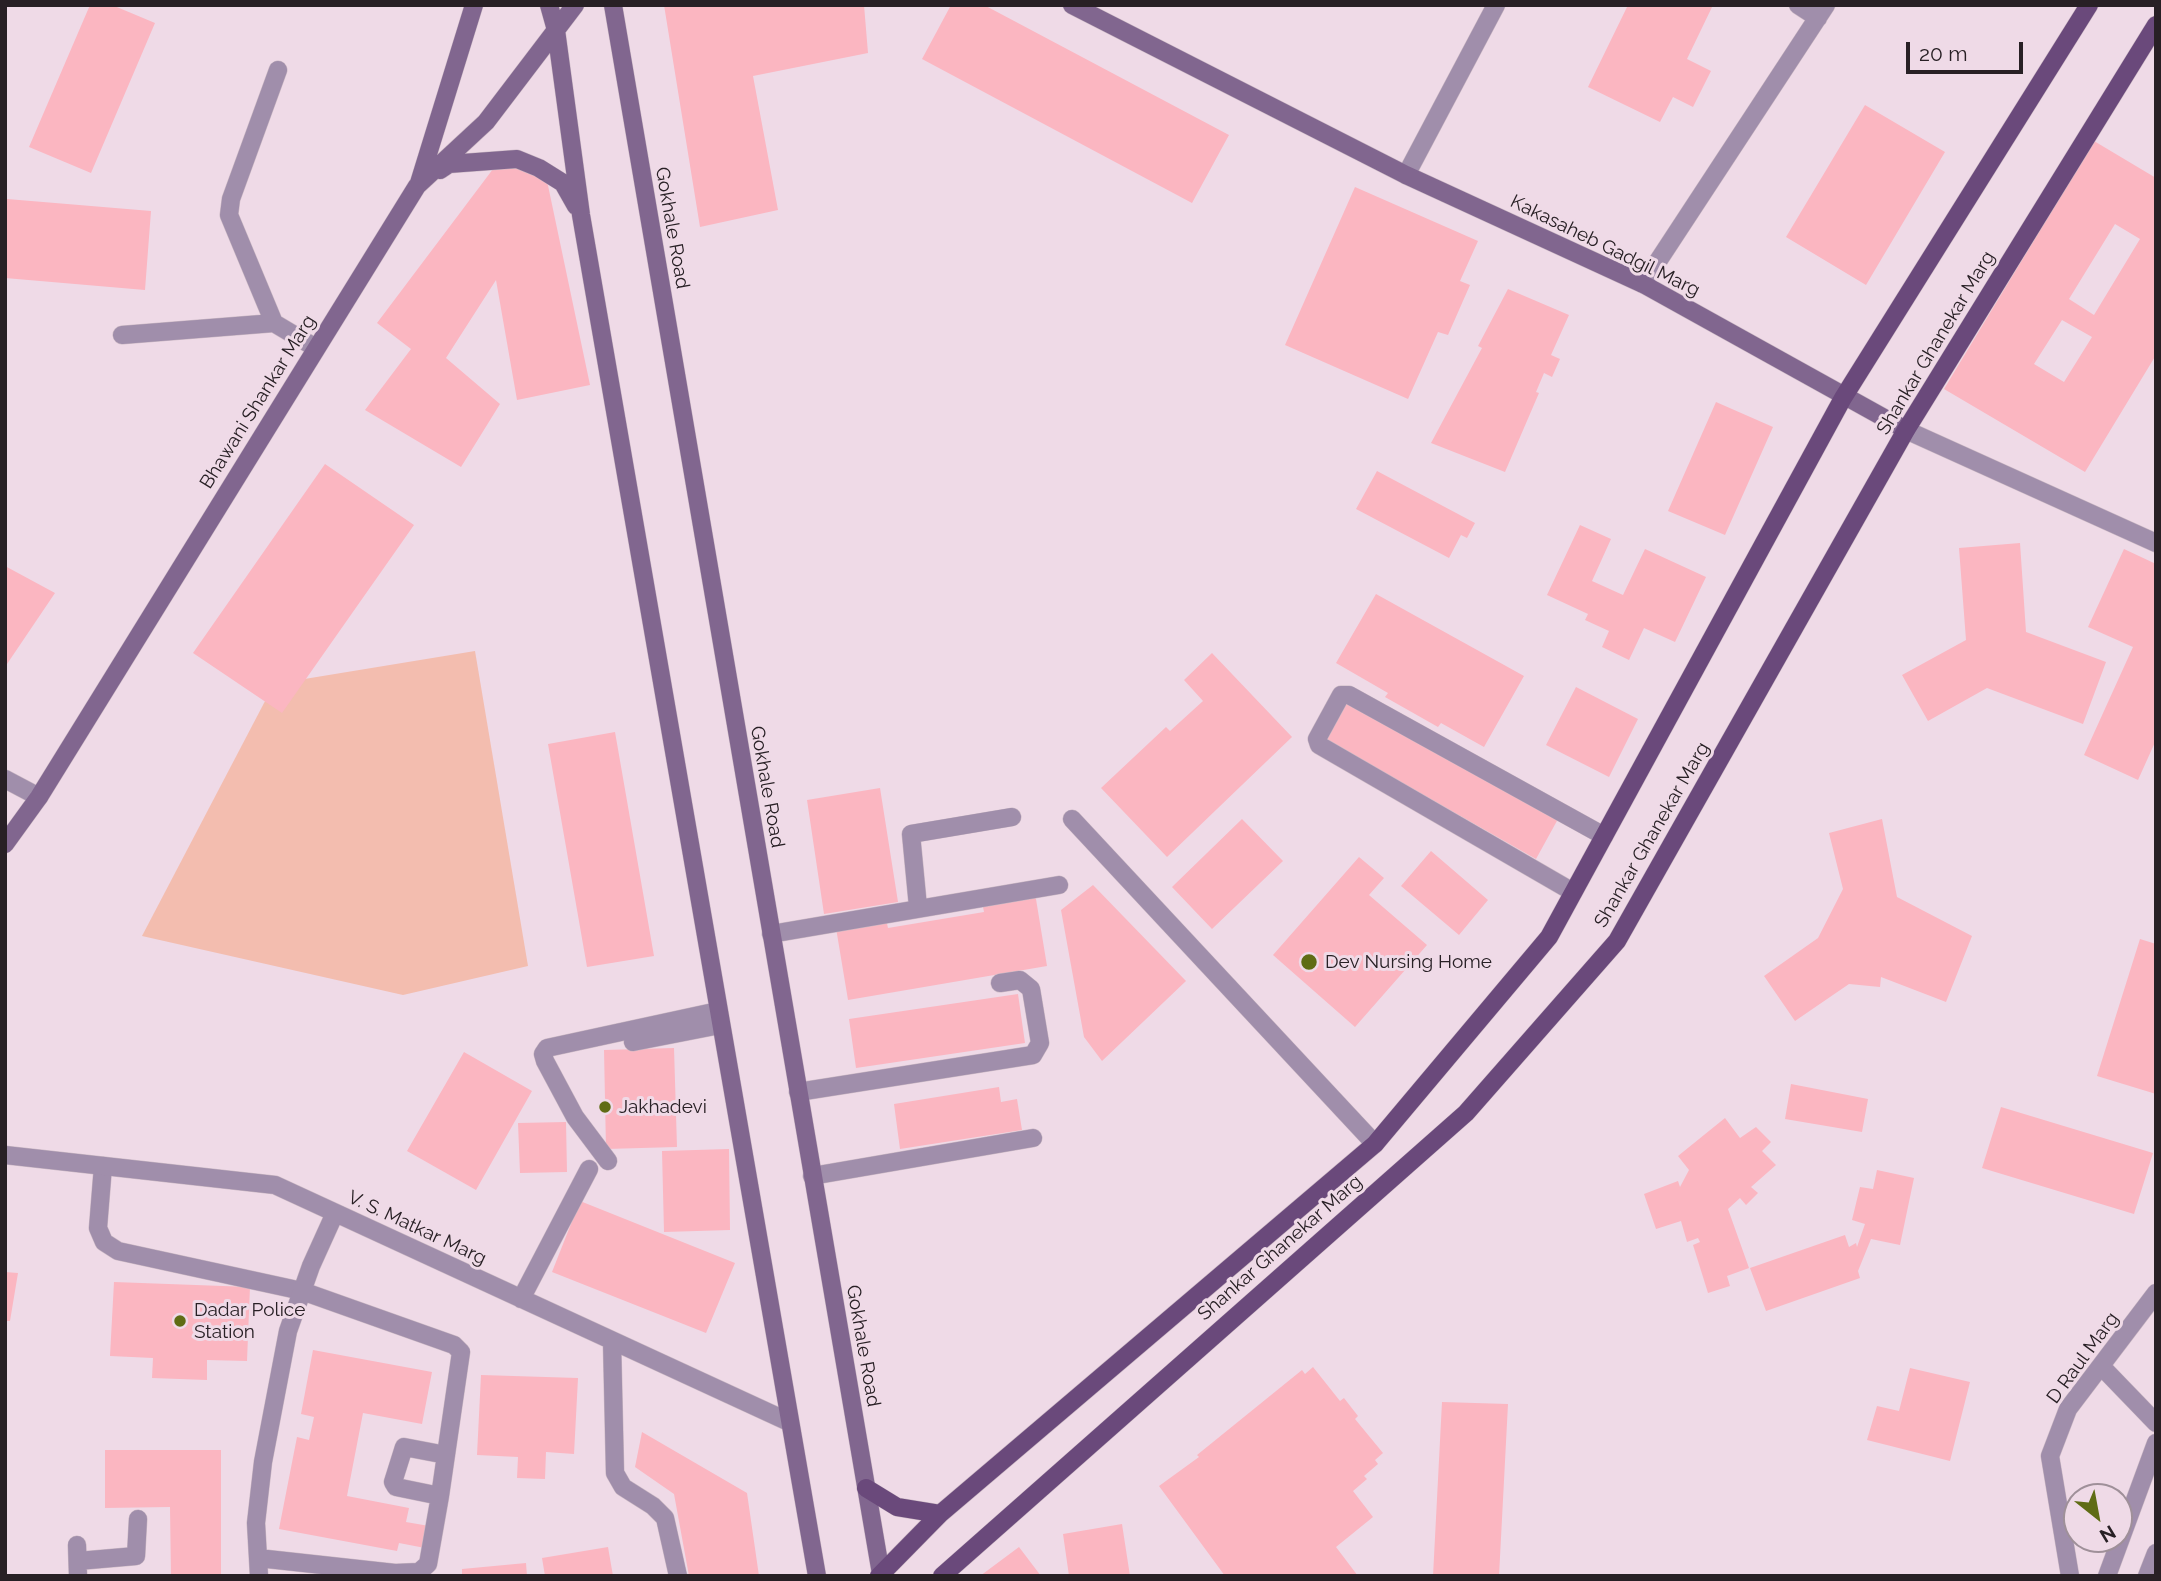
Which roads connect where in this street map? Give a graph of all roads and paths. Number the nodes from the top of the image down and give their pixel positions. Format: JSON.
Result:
{"nodes":[{"id":1,"x":474,"y":5,"type":"edge"},
{"id":2,"x":549,"y":5,"type":"edge"},
{"id":3,"x":575,"y":5,"type":"edge"},
{"id":4,"x":612,"y":5,"type":"edge"},
{"id":5,"x":1072,"y":5,"type":"edge"},
{"id":6,"x":1496,"y":5,"type":"edge"},
{"id":7,"x":1798,"y":5,"type":"edge"},
{"id":8,"x":2089,"y":5,"type":"edge"},
{"id":9,"x":1822,"y":11,"type":"edge"},
{"id":10,"x":2156,"y":24,"type":"edge"},
{"id":11,"x":556,"y":30,"type":"junction"},
{"id":12,"x":278,"y":70,"type":"dead end"},
{"id":13,"x":1406,"y":175,"type":"junction"},
{"id":14,"x":418,"y":186,"type":"junction"},
{"id":15,"x":581,"y":215,"type":"junction"},
{"id":16,"x":1643,"y":284,"type":"junction"},
{"id":17,"x":274,"y":323,"type":"junction"},
{"id":18,"x":122,"y":335,"type":"dead end"},
{"id":19,"x":316,"y":348,"type":"junction"},
{"id":20,"x":1843,"y":398,"type":"junction"},
{"id":21,"x":1906,"y":430,"type":"junction"},
{"id":22,"x":2156,"y":543,"type":"edge"},
{"id":23,"x":5,"y":779,"type":"edge"},
{"id":24,"x":40,"y":797,"type":"junction"},
{"id":25,"x":1012,"y":817,"type":"dead end"},
{"id":26,"x":1072,"y":819,"type":"dead end"},
{"id":27,"x":1604,"y":836,"type":"junction"},
{"id":28,"x":5,"y":844,"type":"edge"},
{"id":29,"x":1059,"y":885,"type":"dead end"},
{"id":30,"x":1573,"y":892,"type":"junction"},
{"id":31,"x":918,"y":907,"type":"junction"},
{"id":32,"x":771,"y":934,"type":"junction"},
{"id":33,"x":1000,"y":983,"type":"dead end"},
{"id":34,"x":719,"y":1018,"type":"junction"},
{"id":35,"x":633,"y":1042,"type":"dead end"},
{"id":36,"x":798,"y":1092,"type":"junction"},
{"id":37,"x":1033,"y":1138,"type":"dead end"},
{"id":38,"x":1376,"y":1144,"type":"junction"},
{"id":39,"x":5,"y":1155,"type":"edge"},
{"id":40,"x":608,"y":1161,"type":"dead end"},
{"id":41,"x":103,"y":1166,"type":"junction"},
{"id":42,"x":589,"y":1169,"type":"dead end"},
{"id":43,"x":812,"y":1176,"type":"junction"},
{"id":44,"x":335,"y":1213,"type":"junction"},
{"id":45,"x":302,"y":1291,"type":"junction"},
{"id":46,"x":2156,"y":1293,"type":"edge"},
{"id":47,"x":521,"y":1299,"type":"junction"},
{"id":48,"x":612,"y":1341,"type":"junction"},
{"id":49,"x":2101,"y":1366,"type":"junction"},
{"id":50,"x":789,"y":1422,"type":"junction"},
{"id":51,"x":2156,"y":1423,"type":"edge"},
{"id":52,"x":2156,"y":1443,"type":"edge"},
{"id":53,"x":446,"y":1455,"type":"junction"},
{"id":54,"x":2149,"y":1487,"type":"edge"},
{"id":55,"x":866,"y":1488,"type":"junction"},
{"id":56,"x":440,"y":1496,"type":"junction"},
{"id":57,"x":940,"y":1514,"type":"junction"},
{"id":58,"x":138,"y":1519,"type":"dead end"},
{"id":59,"x":2156,"y":1553,"type":"edge"},
{"id":60,"x":78,"y":1561,"type":"edge"},
{"id":61,"x":259,"y":1567,"type":"edge"},
{"id":62,"x":881,"y":1575,"type":"edge"},
{"id":63,"x":678,"y":1576,"type":"edge"},
{"id":64,"x":817,"y":1576,"type":"edge"},
{"id":65,"x":942,"y":1576,"type":"edge"},
{"id":66,"x":2070,"y":1576,"type":"edge"},
{"id":67,"x":2107,"y":1576,"type":"edge"},
{"id":68,"x":2147,"y":1576,"type":"edge"}],
"edges":[{"from":1,"to":14,"type":"main road"},
{"from":2,"to":11,"type":"main road"},
{"from":3,"to":11,"type":"main road","name":"Bhawani Shankar Marg"},
{"from":4,"to":32,"type":"main road","name":"Gokhale Road"},
{"from":5,"to":13,"type":"main road","name":"Kakasaheb Gadgil Marg"},
{"from":6,"to":13,"type":"street"},
{"from":7,"to":9,"type":"street"},
{"from":8,"to":20,"type":"main road"},
{"from":9,"to":16,"type":"street"},
{"from":10,"to":21,"type":"main road","name":"Shankar Ghanekar Marg"},
{"from":11,"to":14,"type":"main road","name":"Bhawani Shankar Marg"},
{"from":11,"to":15,"type":"main road"},
{"from":12,"to":17,"type":"street"},
{"from":13,"to":16,"type":"main road","name":"Kakasaheb Gadgil Marg"},
{"from":14,"to":15,"type":"main road"},
{"from":14,"to":19,"type":"main road","name":"Bhawani Shankar Marg"},
{"from":15,"to":34,"type":"main road"},
{"from":16,"to":20,"type":"main road","name":"Kakasaheb Gadgil Marg"},
{"from":17,"to":18,"type":"street"},
{"from":17,"to":19,"type":"street"},
{"from":19,"to":24,"type":"main road","name":"Bhawani Shankar Marg"},
{"from":20,"to":21,"type":"main road","name":"Kakasaheb Gadgil Marg"},
{"from":20,"to":27,"type":"main road"},
{"from":21,"to":22,"type":"street","name":"Kakasaheb Gadgil Marg"},
{"from":21,"to":65,"type":"main road","name":"Shankar Ghanekar Marg"},
{"from":23,"to":24,"type":"street"},
{"from":24,"to":28,"type":"main road","name":"Bhawani Shankar Marg"},
{"from":25,"to":31,"type":"street"},
{"from":26,"to":38,"type":"street"},
{"from":27,"to":30,"type":"main road"},
{"from":27,"to":30,"type":"street"},
{"from":29,"to":31,"type":"street"},
{"from":30,"to":38,"type":"main road"},
{"from":31,"to":32,"type":"street"},
{"from":32,"to":36,"type":"main road","name":"Gokhale Road"},
{"from":33,"to":36,"type":"street"},
{"from":34,"to":35,"type":"street"},
{"from":34,"to":40,"type":"street"},
{"from":34,"to":50,"type":"main road"},
{"from":36,"to":43,"type":"main road","name":"Gokhale Road"},
{"from":37,"to":43,"type":"street"},
{"from":38,"to":57,"type":"main road"},
{"from":39,"to":41,"type":"street","name":"V. S. Matkar Marg"},
{"from":41,"to":44,"type":"street","name":"V. S. Matkar Marg"},
{"from":41,"to":45,"type":"street"},
{"from":42,"to":47,"type":"street"},
{"from":43,"to":55,"type":"main road","name":"Gokhale Road"},
{"from":44,"to":45,"type":"street"},
{"from":44,"to":47,"type":"street","name":"V. S. Matkar Marg"},
{"from":45,"to":53,"type":"street"},
{"from":45,"to":61,"type":"street"},
{"from":46,"to":49,"type":"street","name":"D Raul Marg"},
{"from":47,"to":48,"type":"street","name":"V. S. Matkar Marg"},
{"from":48,"to":50,"type":"street","name":"V. S. Matkar Marg"},
{"from":48,"to":63,"type":"street"},
{"from":49,"to":51,"type":"street"},
{"from":49,"to":66,"type":"street","name":"D Raul Marg"},
{"from":50,"to":64,"type":"main road"},
{"from":52,"to":54,"type":"street"},
{"from":53,"to":56,"type":"street"},
{"from":53,"to":56,"type":"street"},
{"from":54,"to":67,"type":"street"},
{"from":55,"to":57,"type":"main road"},
{"from":55,"to":62,"type":"main road","name":"Gokhale Road"},
{"from":56,"to":61,"type":"street"},
{"from":57,"to":62,"type":"main road"},
{"from":58,"to":60,"type":"street"},
{"from":59,"to":68,"type":"street"}]}
